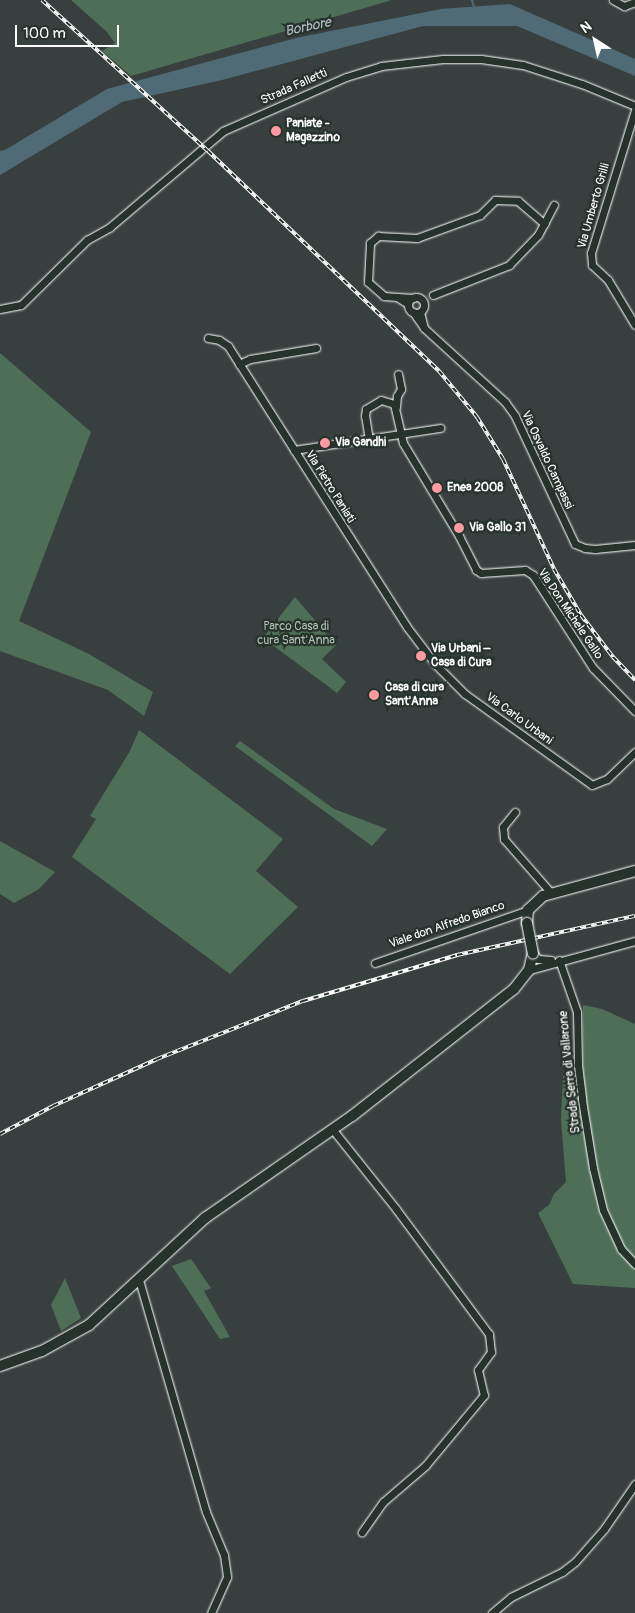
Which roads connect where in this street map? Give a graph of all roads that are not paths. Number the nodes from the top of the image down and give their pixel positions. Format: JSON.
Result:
{"nodes":[{"id":1,"x":613,"y":0,"type":"edge"},
{"id":2,"x":635,"y":2,"type":"edge"},
{"id":3,"x":635,"y":108,"type":"edge"},
{"id":4,"x":554,"y":205,"type":"dead end"},
{"id":5,"x":544,"y":224,"type":"junction"},
{"id":6,"x":416,"y":305,"type":"junction"},
{"id":7,"x":0,"y":308,"type":"edge"},
{"id":8,"x":635,"y":325,"type":"edge"},
{"id":9,"x":208,"y":338,"type":"dead end"},
{"id":10,"x":316,"y":348,"type":"dead end"},
{"id":11,"x":239,"y":364,"type":"junction"},
{"id":12,"x":398,"y":374,"type":"dead end"},
{"id":13,"x":396,"y":408,"type":"junction"},
{"id":14,"x":440,"y":428,"type":"dead end"},
{"id":15,"x":401,"y":435,"type":"junction"},
{"id":16,"x":369,"y":440,"type":"junction"},
{"id":17,"x":294,"y":450,"type":"junction"},
{"id":18,"x":635,"y":545,"type":"edge"},
{"id":19,"x":404,"y":622,"type":"joint"},
{"id":20,"x":635,"y":711,"type":"edge"},
{"id":21,"x":635,"y":752,"type":"edge"},
{"id":22,"x":515,"y":812,"type":"dead end"},
{"id":23,"x":635,"y":871,"type":"edge"},
{"id":24,"x":552,"y":894,"type":"junction"},
{"id":25,"x":528,"y":910,"type":"junction"},
{"id":26,"x":635,"y":941,"type":"edge"},
{"id":27,"x":532,"y":953,"type":"junction"},
{"id":28,"x":559,"y":960,"type":"junction"},
{"id":29,"x":375,"y":963,"type":"dead end"},
{"id":30,"x":528,"y":972,"type":"junction"},
{"id":31,"x":333,"y":1130,"type":"junction"},
{"id":32,"x":635,"y":1264,"type":"edge"},
{"id":33,"x":139,"y":1280,"type":"junction"},
{"id":34,"x":0,"y":1366,"type":"edge"},
{"id":35,"x":635,"y":1484,"type":"edge"},
{"id":36,"x":362,"y":1532,"type":"dead end"},
{"id":37,"x":211,"y":1613,"type":"edge"},
{"id":38,"x":492,"y":1613,"type":"edge"}],
"edges":[{"from":1,"to":2,"type":"street"},
{"from":3,"to":7,"type":"street","name":"Strada Falletti"},
{"from":3,"to":8,"type":"street","name":"Via Umberto Grilli"},
{"from":4,"to":5,"type":"street"},
{"from":5,"to":6,"type":"street"},
{"from":5,"to":6,"type":"street"},
{"from":6,"to":18,"type":"street","name":"Via Osvaldo Campassi"},
{"from":9,"to":11,"type":"street","name":"Via Pietro Paniati"},
{"from":10,"to":11,"type":"street"},
{"from":11,"to":17,"type":"street","name":"Via Pietro Paniati"},
{"from":12,"to":13,"type":"street"},
{"from":13,"to":15,"type":"street"},
{"from":13,"to":16,"type":"street"},
{"from":14,"to":15,"type":"street"},
{"from":15,"to":16,"type":"street"},
{"from":15,"to":20,"type":"street","name":"Via Don Michele Gallo"},
{"from":16,"to":17,"type":"street"},
{"from":17,"to":19,"type":"street","name":"Via Pietro Paniati"},
{"from":19,"to":21,"type":"street","name":"Via Carlo Urbani"},
{"from":22,"to":24,"type":"street"},
{"from":23,"to":24,"type":"street","name":"Viale don Alfredo Bianco"},
{"from":24,"to":25,"type":"street","name":"Viale don Alfredo Bianco"},
{"from":25,"to":27,"type":"street","bridge":true},
{"from":25,"to":29,"type":"street","name":"Viale don Alfredo Bianco"},
{"from":26,"to":28,"type":"street"},
{"from":27,"to":28,"type":"street"},
{"from":27,"to":30,"type":"street"},
{"from":28,"to":30,"type":"street"},
{"from":28,"to":32,"type":"street","name":"Strada Serra di Vallarone"},
{"from":30,"to":31,"type":"street"},
{"from":31,"to":33,"type":"street"},
{"from":31,"to":36,"type":"street"},
{"from":33,"to":34,"type":"street"},
{"from":33,"to":37,"type":"street"},
{"from":35,"to":38,"type":"street"}]}
